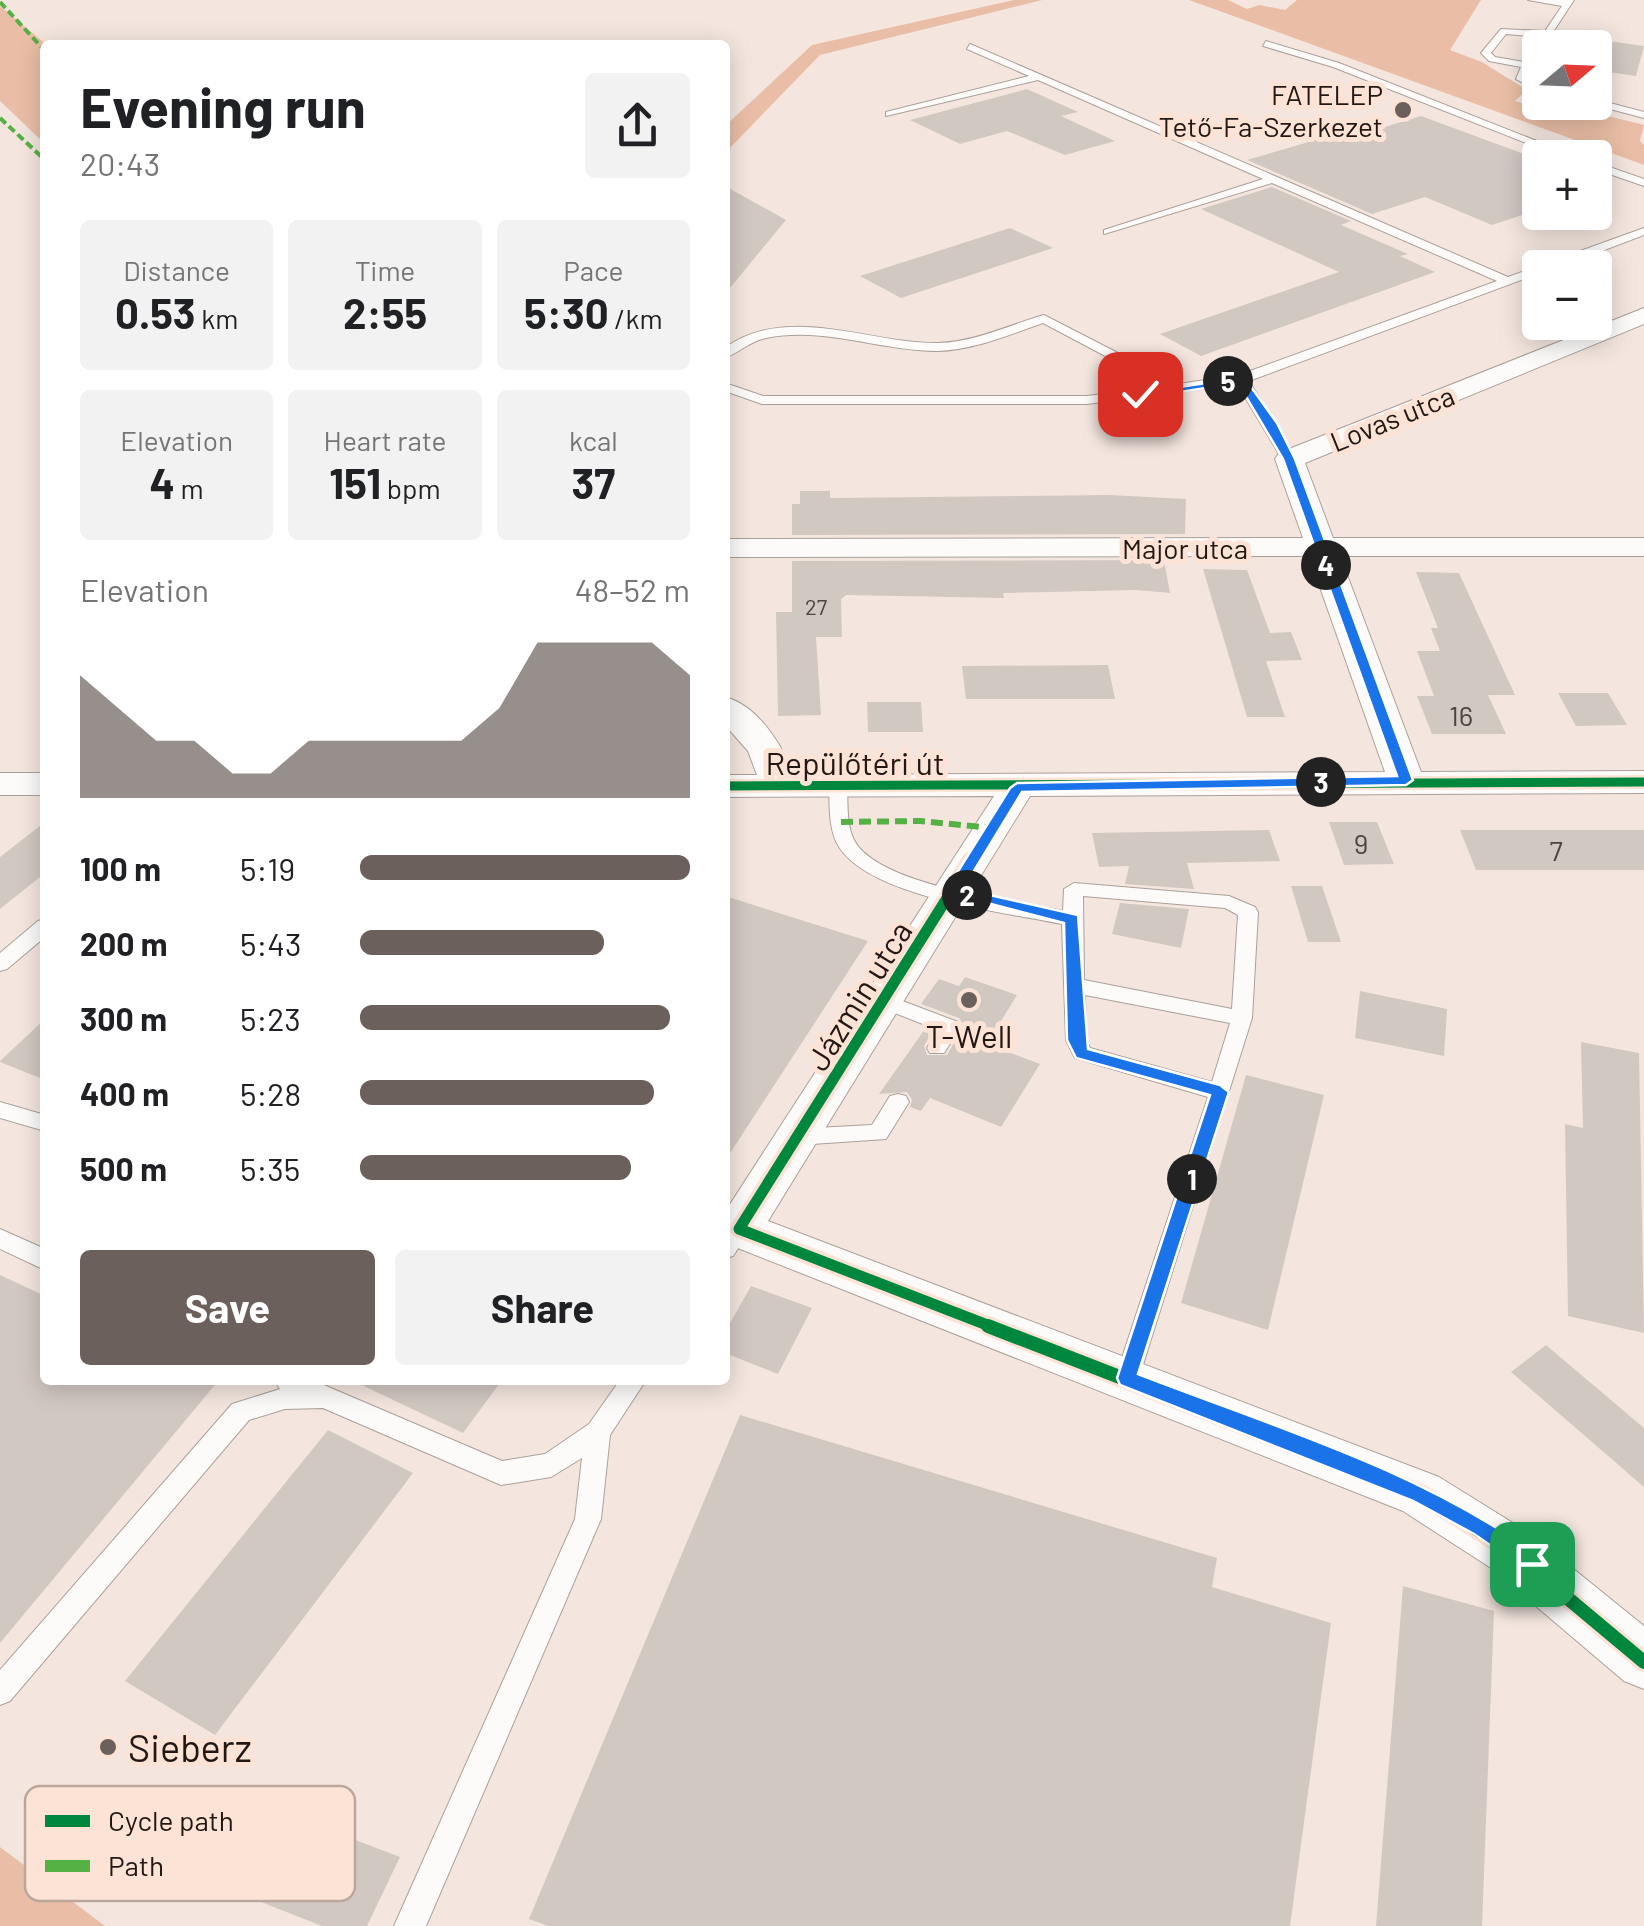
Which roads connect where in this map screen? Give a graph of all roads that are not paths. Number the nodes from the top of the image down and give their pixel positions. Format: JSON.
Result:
{"nodes":[{"id":1,"x":1532,"y":0,"type":"edge"},
{"id":2,"x":1568,"y":2,"type":"edge"},
{"id":3,"x":1550,"y":30,"type":"edge"},
{"id":4,"x":1522,"y":32,"type":"edge"},
{"id":5,"x":1266,"y":44,"type":"dead end"},
{"id":6,"x":970,"y":47,"type":"dead end"},
{"id":7,"x":1522,"y":64,"type":"edge"},
{"id":8,"x":1039,"y":77,"type":"junction"},
{"id":9,"x":1612,"y":106,"type":"edge"},
{"id":10,"x":890,"y":114,"type":"dead end"},
{"id":11,"x":1644,"y":114,"type":"edge"},
{"id":12,"x":1529,"y":140,"type":"edge"},
{"id":13,"x":1612,"y":171,"type":"edge"},
{"id":14,"x":1273,"y":179,"type":"junction"},
{"id":15,"x":1644,"y":183,"type":"edge"},
{"id":16,"x":1644,"y":231,"type":"edge"},
{"id":17,"x":1108,"y":232,"type":"dead end"},
{"id":18,"x":1592,"y":250,"type":"edge"},
{"id":19,"x":1522,"y":276,"type":"edge"},
{"id":20,"x":1507,"y":282,"type":"junction"},
{"id":21,"x":1644,"y":315,"type":"edge"},
{"id":22,"x":730,"y":348,"type":"edge"},
{"id":23,"x":1240,"y":379,"type":"junction"},
{"id":24,"x":730,"y":389,"type":"edge"},
{"id":25,"x":1178,"y":389,"type":"junction"},
{"id":26,"x":1289,"y":459,"type":"junction"},
{"id":27,"x":730,"y":548,"type":"edge"},
{"id":28,"x":1320,"y":548,"type":"junction"},
{"id":29,"x":1644,"y":548,"type":"edge"},
{"id":30,"x":730,"y":713,"type":"edge"},
{"id":31,"x":1406,"y":780,"type":"junction"},
{"id":32,"x":1644,"y":782,"type":"edge"},
{"id":33,"x":0,"y":784,"type":"edge"},
{"id":34,"x":40,"y":784,"type":"edge"},
{"id":35,"x":730,"y":786,"type":"edge"},
{"id":36,"x":777,"y":786,"type":"junction"},
{"id":37,"x":838,"y":786,"type":"junction"},
{"id":38,"x":1017,"y":788,"type":"junction"},
{"id":39,"x":953,"y":892,"type":"junction"},
{"id":40,"x":1072,"y":919,"type":"junction"},
{"id":41,"x":40,"y":930,"type":"edge"},
{"id":42,"x":0,"y":964,"type":"edge"},
{"id":43,"x":1076,"y":986,"type":"junction"},
{"id":44,"x":884,"y":1002,"type":"junction"},
{"id":45,"x":1242,"y":1018,"type":"junction"},
{"id":46,"x":937,"y":1048,"type":"dead end"},
{"id":47,"x":1220,"y":1092,"type":"junction"},
{"id":48,"x":898,"y":1102,"type":"dead end"},
{"id":49,"x":0,"y":1110,"type":"edge"},
{"id":50,"x":40,"y":1122,"type":"edge"},
{"id":51,"x":798,"y":1137,"type":"junction"},
{"id":52,"x":0,"y":1238,"type":"edge"},
{"id":53,"x":732,"y":1239,"type":"edge"},
{"id":54,"x":40,"y":1258,"type":"edge"},
{"id":55,"x":1127,"y":1378,"type":"junction"},
{"id":56,"x":296,"y":1385,"type":"edge"},
{"id":57,"x":631,"y":1385,"type":"edge"},
{"id":58,"x":322,"y":1398,"type":"junction"},
{"id":59,"x":598,"y":1432,"type":"junction"},
{"id":60,"x":1644,"y":1662,"type":"edge"},
{"id":61,"x":0,"y":1690,"type":"edge"},
{"id":62,"x":410,"y":1926,"type":"edge"}],
"edges":[{"from":1,"to":2,"type":"lane"},
{"from":2,"to":3,"type":"lane"},
{"from":4,"to":7,"type":"lane"},
{"from":5,"to":12,"type":"lane"},
{"from":6,"to":8,"type":"lane"},
{"from":8,"to":10,"type":"lane"},
{"from":8,"to":14,"type":"lane"},
{"from":9,"to":11,"type":"lane"},
{"from":13,"to":15,"type":"lane"},
{"from":14,"to":17,"type":"lane"},
{"from":14,"to":20,"type":"lane"},
{"from":16,"to":18,"type":"lane"},
{"from":19,"to":20,"type":"lane"},
{"from":20,"to":23,"type":"lane"},
{"from":21,"to":26,"type":"street","name":"Lovas utca"},
{"from":22,"to":25,"type":"lane"},
{"from":23,"to":25,"type":"lane"},
{"from":23,"to":26,"type":"lane"},
{"from":24,"to":25,"type":"lane"},
{"from":26,"to":28,"type":"street","name":"Lovas utca"},
{"from":27,"to":28,"type":"street","name":"Major utca"},
{"from":28,"to":29,"type":"street","name":"Major utca"},
{"from":28,"to":31,"type":"street","name":"Lovas utca"},
{"from":30,"to":36,"type":"street"},
{"from":31,"to":32,"type":"street","name":"Repülőtéri út"},
{"from":31,"to":38,"type":"street","name":"Repülőtéri út"},
{"from":33,"to":34,"type":"street"},
{"from":35,"to":36,"type":"street","name":"Repülőtéri út"},
{"from":36,"to":37,"type":"street","name":"Repülőtéri út"},
{"from":37,"to":38,"type":"street","name":"Repülőtéri út"},
{"from":37,"to":39,"type":"lane"},
{"from":38,"to":39,"type":"street","name":"Jázmin utca"},
{"from":39,"to":40,"type":"lane"},
{"from":39,"to":44,"type":"street","name":"Jázmin utca"},
{"from":40,"to":43,"type":"lane"},
{"from":40,"to":45,"type":"lane"},
{"from":41,"to":42,"type":"lane"},
{"from":43,"to":45,"type":"lane"},
{"from":43,"to":47,"type":"lane"},
{"from":44,"to":46,"type":"lane"},
{"from":44,"to":51,"type":"street","name":"Jázmin utca"},
{"from":45,"to":47,"type":"lane"},
{"from":47,"to":55,"type":"lane"},
{"from":48,"to":51,"type":"lane"},
{"from":49,"to":50,"type":"lane"},
{"from":51,"to":53,"type":"street","name":"Jázmin utca"},
{"from":52,"to":54,"type":"lane"},
{"from":53,"to":55,"type":"street"},
{"from":55,"to":60,"type":"street"},
{"from":56,"to":58,"type":"lane"},
{"from":57,"to":59,"type":"lane"},
{"from":58,"to":59,"type":"lane"},
{"from":58,"to":61,"type":"lane"},
{"from":59,"to":62,"type":"lane"}]}
